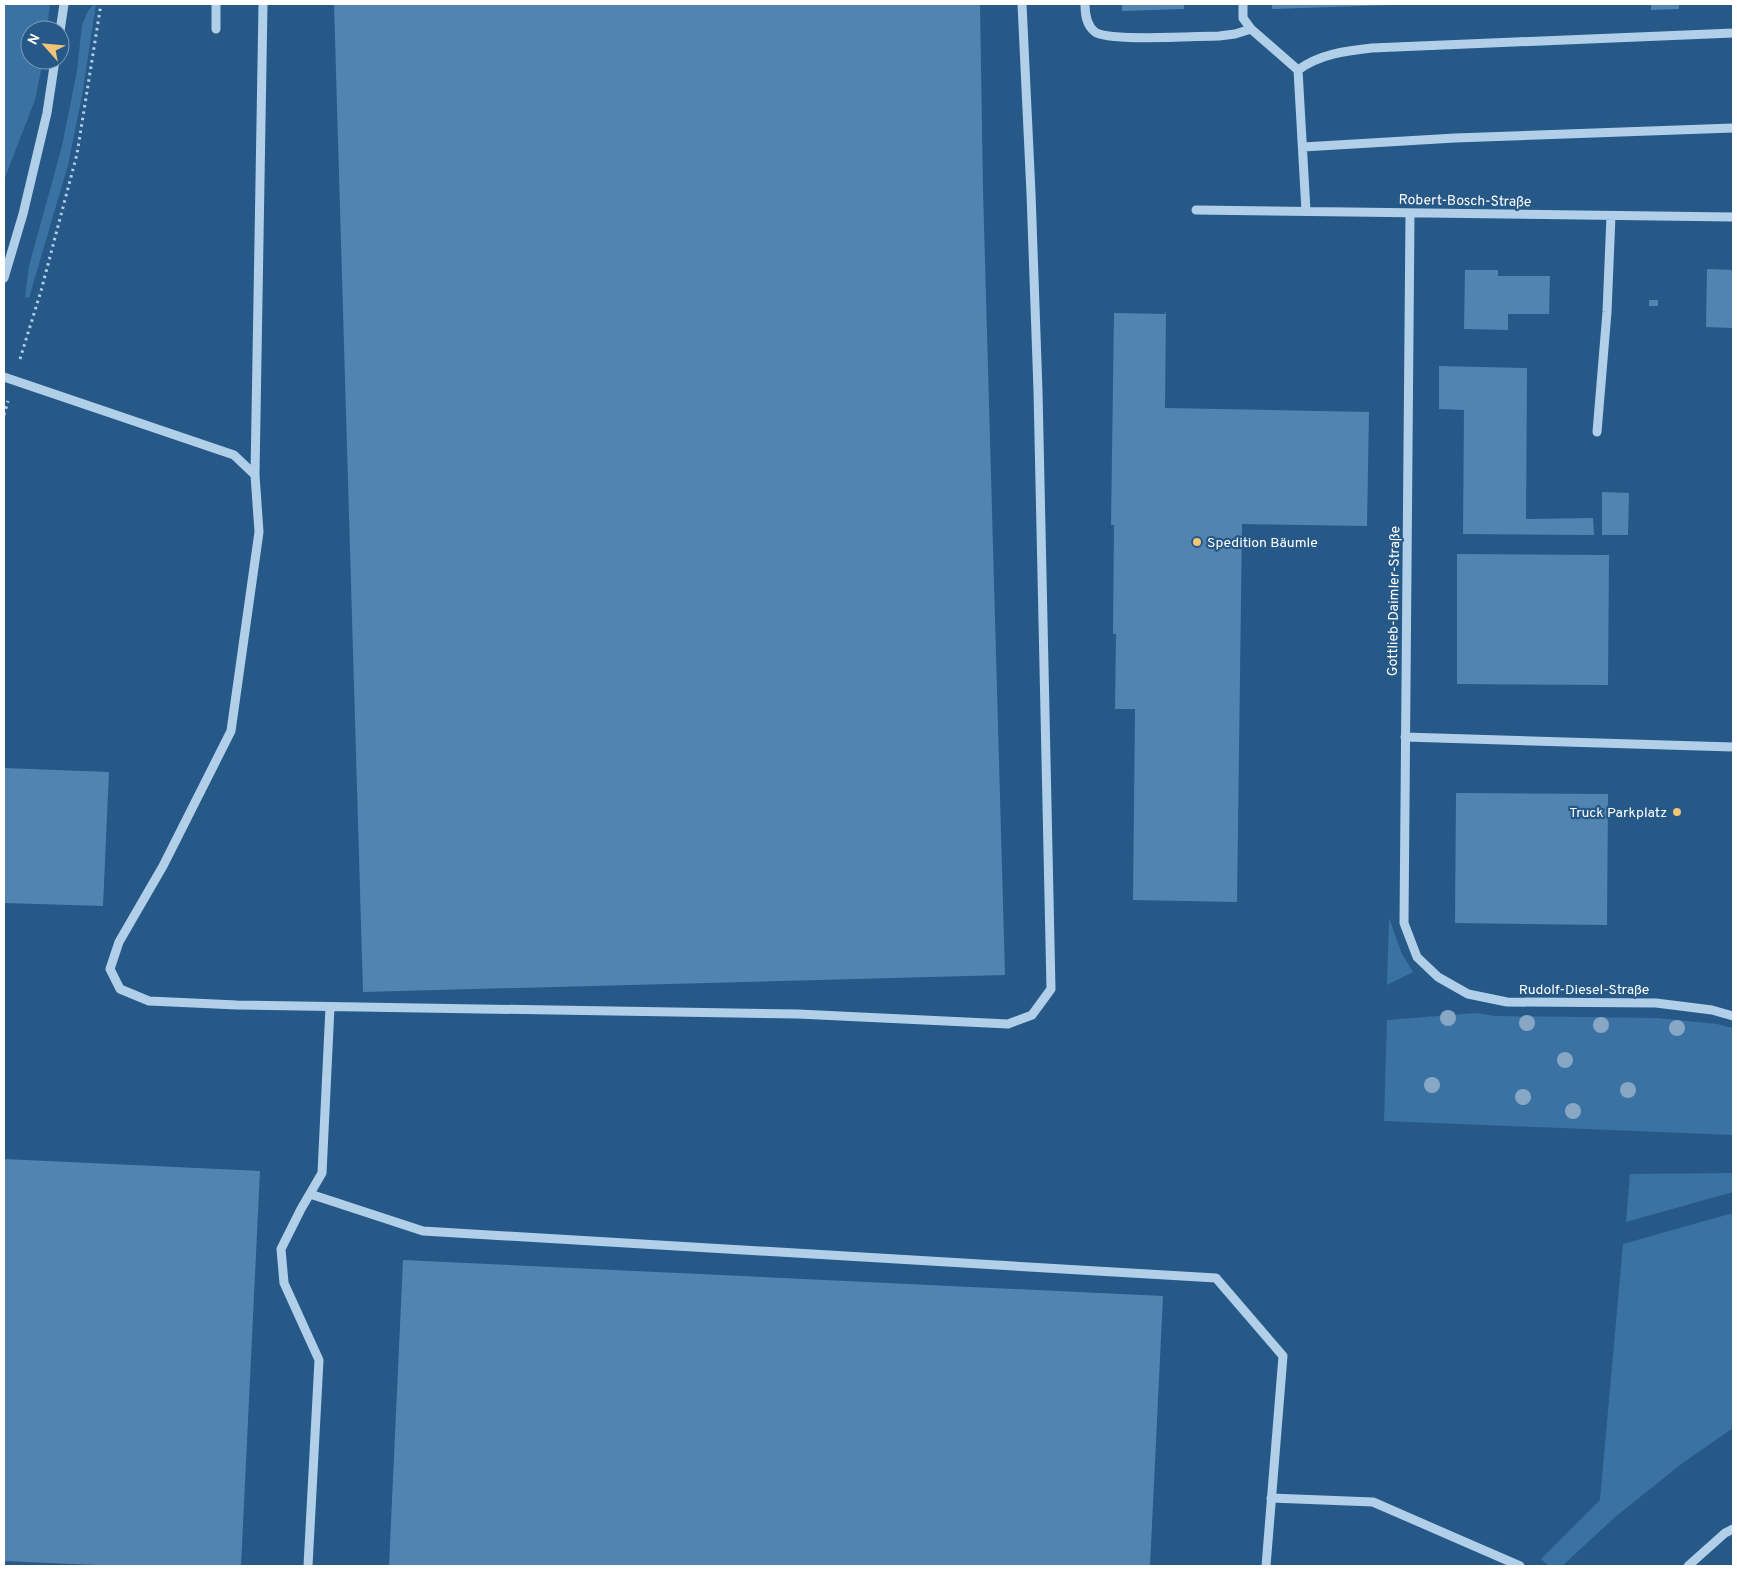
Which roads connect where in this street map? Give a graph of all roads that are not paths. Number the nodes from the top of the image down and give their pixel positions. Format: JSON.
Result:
{"nodes":[{"id":1,"x":64,"y":4,"type":"edge"},
{"id":2,"x":216,"y":4,"type":"edge"},
{"id":3,"x":262,"y":4,"type":"edge"},
{"id":4,"x":1022,"y":4,"type":"edge"},
{"id":5,"x":1085,"y":4,"type":"edge"},
{"id":6,"x":1243,"y":4,"type":"edge"},
{"id":7,"x":62,"y":20,"type":"edge"},
{"id":8,"x":216,"y":29,"type":"dead end"},
{"id":9,"x":1251,"y":29,"type":"junction"},
{"id":10,"x":1733,"y":33,"type":"edge"},
{"id":11,"x":54,"y":70,"type":"edge"},
{"id":12,"x":1298,"y":70,"type":"junction"},
{"id":13,"x":1733,"y":128,"type":"edge"},
{"id":14,"x":1303,"y":147,"type":"junction"},
{"id":15,"x":1196,"y":210,"type":"dead end"},
{"id":16,"x":1306,"y":211,"type":"junction"},
{"id":17,"x":1410,"y":213,"type":"junction"},
{"id":18,"x":1611,"y":216,"type":"junction"},
{"id":19,"x":1733,"y":217,"type":"edge"},
{"id":20,"x":4,"y":278,"type":"edge"},
{"id":21,"x":4,"y":377,"type":"edge"},
{"id":22,"x":1597,"y":432,"type":"dead end"},
{"id":23,"x":255,"y":476,"type":"junction"},
{"id":24,"x":1405,"y":737,"type":"junction"},
{"id":25,"x":1733,"y":747,"type":"edge"},
{"id":26,"x":1438,"y":977,"type":"joint"},
{"id":27,"x":330,"y":1006,"type":"junction"},
{"id":28,"x":1733,"y":1016,"type":"edge"},
{"id":29,"x":310,"y":1194,"type":"junction"},
{"id":30,"x":1271,"y":1498,"type":"junction"},
{"id":31,"x":1733,"y":1528,"type":"edge"},
{"id":32,"x":308,"y":1566,"type":"edge"},
{"id":33,"x":1266,"y":1566,"type":"edge"},
{"id":34,"x":1520,"y":1566,"type":"edge"},
{"id":35,"x":1688,"y":1566,"type":"edge"}],
"edges":[{"from":1,"to":7,"type":"street"},
{"from":2,"to":8,"type":"street"},
{"from":3,"to":23,"type":"street"},
{"from":4,"to":27,"type":"street"},
{"from":5,"to":9,"type":"street"},
{"from":6,"to":9,"type":"street"},
{"from":9,"to":12,"type":"street"},
{"from":10,"to":12,"type":"street"},
{"from":11,"to":20,"type":"street"},
{"from":12,"to":14,"type":"street"},
{"from":13,"to":14,"type":"street"},
{"from":14,"to":16,"type":"street"},
{"from":15,"to":16,"type":"street","name":"Robert-Bosch-Straße"},
{"from":16,"to":17,"type":"street","name":"Robert-Bosch-Straße"},
{"from":17,"to":18,"type":"street","name":"Robert-Bosch-Straße"},
{"from":17,"to":24,"type":"street","name":"Gottlieb-Daimler-Straße"},
{"from":18,"to":19,"type":"street","name":"Robert-Bosch-Straße"},
{"from":18,"to":22,"type":"street"},
{"from":21,"to":23,"type":"street"},
{"from":23,"to":27,"type":"street"},
{"from":24,"to":25,"type":"street"},
{"from":24,"to":26,"type":"street","name":"Gottlieb-Daimler-Straße"},
{"from":26,"to":28,"type":"street","name":"Rudolf-Diesel-Straße"},
{"from":27,"to":29,"type":"street"},
{"from":29,"to":30,"type":"street"},
{"from":29,"to":32,"type":"street"},
{"from":30,"to":33,"type":"street"},
{"from":30,"to":34,"type":"street"},
{"from":31,"to":35,"type":"street"}]}
